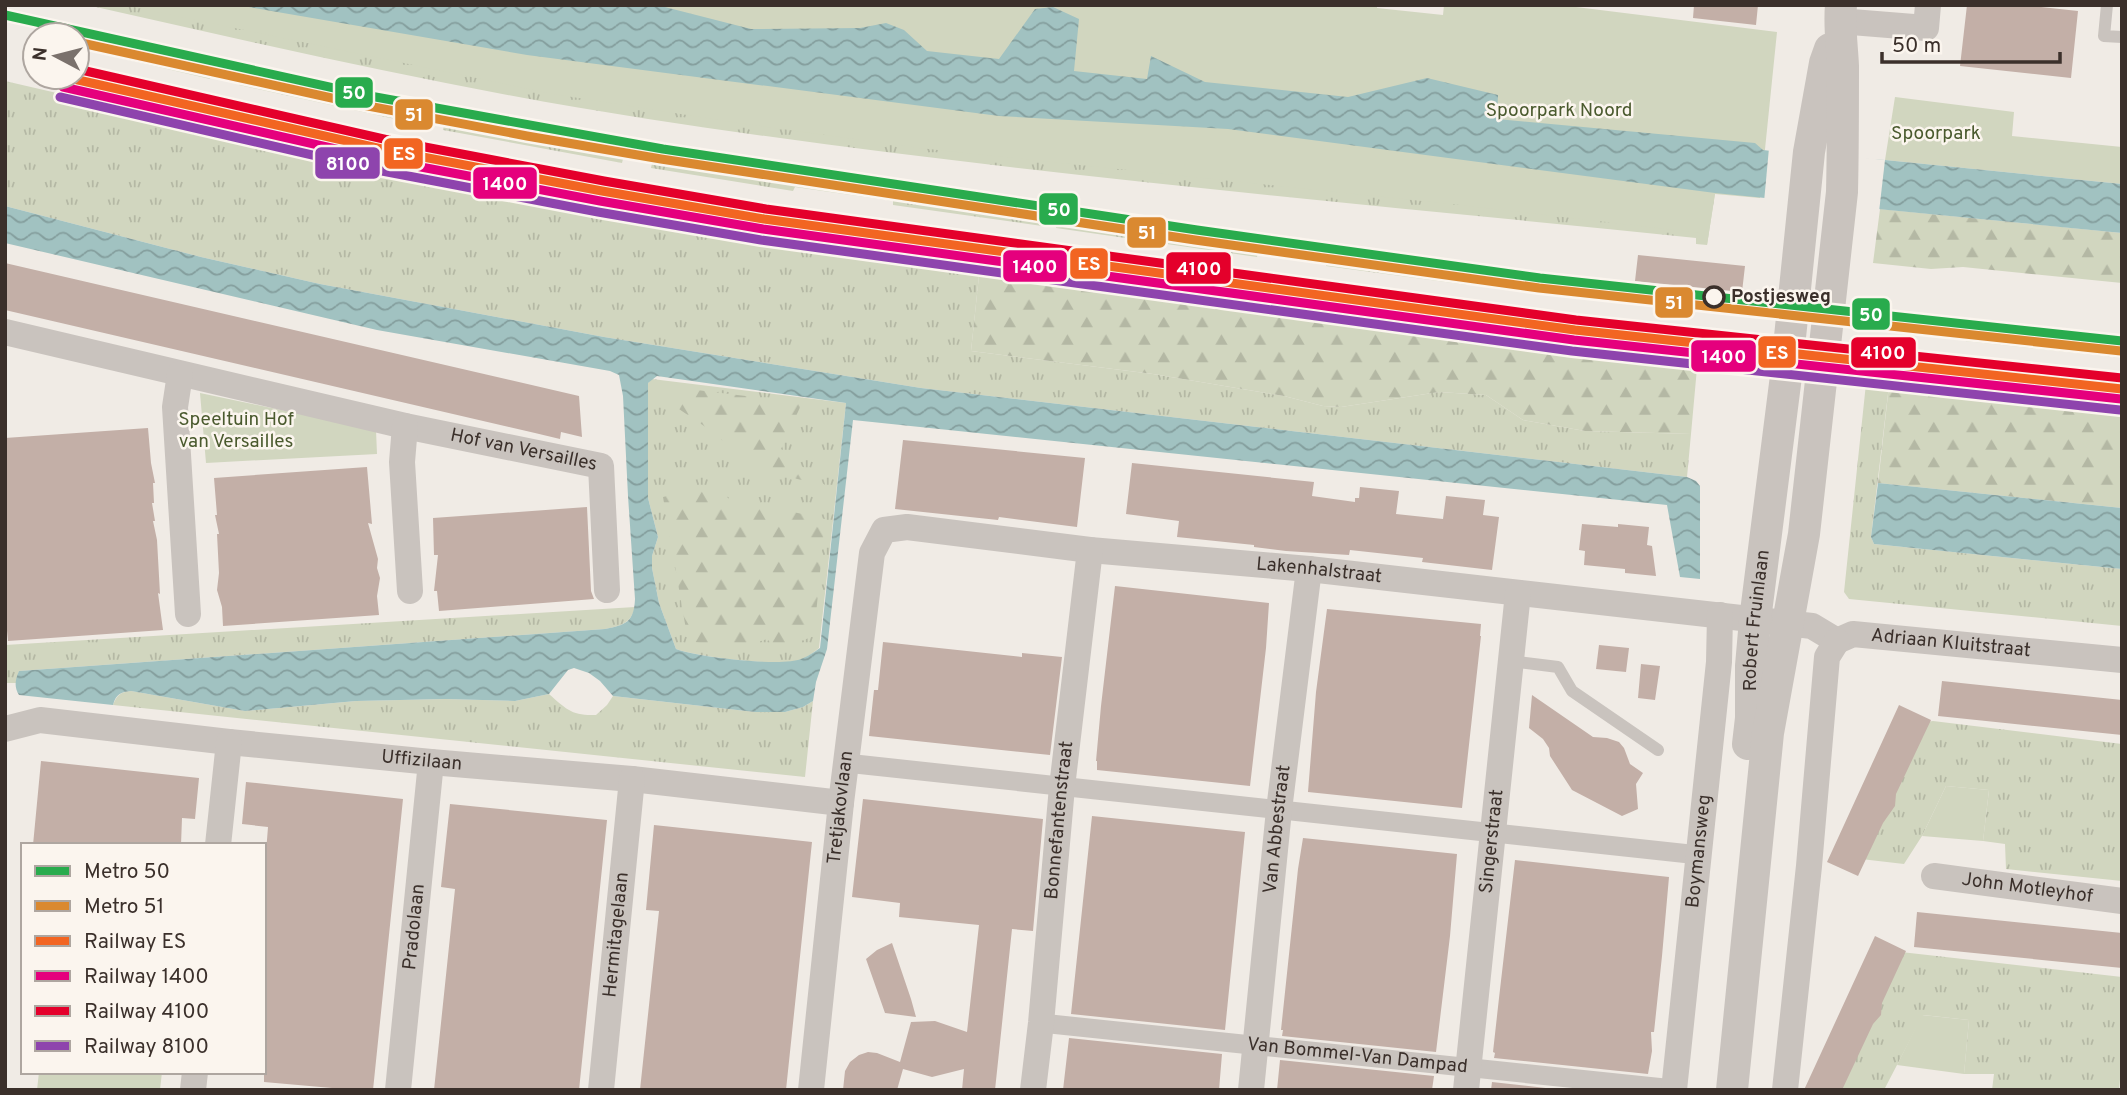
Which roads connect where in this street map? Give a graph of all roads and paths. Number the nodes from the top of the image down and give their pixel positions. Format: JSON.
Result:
{"nodes":[{"id":1,"x":1928,"y":5,"type":"edge"},
{"id":2,"x":2107,"y":5,"type":"edge"},
{"id":3,"x":1840,"y":13,"type":"edge"},
{"id":4,"x":2122,"y":37,"type":"edge"},
{"id":5,"x":5,"y":332,"type":"edge"},
{"id":6,"x":180,"y":374,"type":"junction"},
{"id":7,"x":405,"y":426,"type":"junction"},
{"id":8,"x":884,"y":530,"type":"joint"},
{"id":9,"x":1090,"y":550,"type":"junction"},
{"id":10,"x":1309,"y":569,"type":"junction"},
{"id":11,"x":607,"y":590,"type":"dead end"},
{"id":12,"x":410,"y":591,"type":"dead end"},
{"id":13,"x":1518,"y":593,"type":"junction"},
{"id":14,"x":188,"y":614,"type":"dead end"},
{"id":15,"x":1720,"y":615,"type":"junction"},
{"id":16,"x":1755,"y":620,"type":"junction"},
{"id":17,"x":1787,"y":623,"type":"junction"},
{"id":18,"x":1837,"y":642,"type":"junction"},
{"id":19,"x":2122,"y":660,"type":"edge"},
{"id":20,"x":1510,"y":661,"type":"junction"},
{"id":21,"x":5,"y":729,"type":"edge"},
{"id":22,"x":229,"y":742,"type":"junction"},
{"id":23,"x":1658,"y":750,"type":"dead end"},
{"id":24,"x":431,"y":762,"type":"junction"},
{"id":25,"x":846,"y":763,"type":"junction"},
{"id":26,"x":632,"y":779,"type":"junction"},
{"id":27,"x":1062,"y":787,"type":"junction"},
{"id":28,"x":841,"y":803,"type":"junction"},
{"id":29,"x":1279,"y":810,"type":"junction"},
{"id":30,"x":1493,"y":834,"type":"junction"},
{"id":31,"x":218,"y":843,"type":"edge"},
{"id":32,"x":1699,"y":855,"type":"junction"},
{"id":33,"x":1934,"y":876,"type":"dead end"},
{"id":34,"x":2122,"y":901,"type":"edge"},
{"id":35,"x":1041,"y":1023,"type":"junction"},
{"id":36,"x":1256,"y":1045,"type":"junction"},
{"id":37,"x":1468,"y":1079,"type":"edge"},
{"id":38,"x":1674,"y":1089,"type":"edge"},
{"id":39,"x":398,"y":1090,"type":"edge"},
{"id":40,"x":601,"y":1090,"type":"edge"},
{"id":41,"x":810,"y":1090,"type":"edge"},
{"id":42,"x":1032,"y":1090,"type":"edge"},
{"id":43,"x":1251,"y":1090,"type":"edge"},
{"id":44,"x":1712,"y":1090,"type":"edge"},
{"id":45,"x":1732,"y":1090,"type":"edge"},
{"id":46,"x":1785,"y":1090,"type":"edge"}],
"edges":[{"from":1,"to":3,"type":"street"},
{"from":2,"to":4,"type":"lane"},
{"from":3,"to":16,"type":"street","name":"Robert Fruinlaan"},
{"from":3,"to":17,"type":"street","name":"Robert Fruinlaan"},
{"from":5,"to":6,"type":"street","name":"Hof van Versailles"},
{"from":6,"to":7,"type":"street","name":"Hof van Versailles"},
{"from":6,"to":14,"type":"street"},
{"from":7,"to":11,"type":"street","name":"Hof van Versailles"},
{"from":7,"to":12,"type":"street"},
{"from":8,"to":9,"type":"street","name":"Lakenhalstraat"},
{"from":8,"to":25,"type":"street","name":"Tretjakovlaan"},
{"from":9,"to":10,"type":"street","name":"Lakenhalstraat"},
{"from":9,"to":27,"type":"street","name":"Bonnefantenstraat"},
{"from":10,"to":13,"type":"street","name":"Lakenhalstraat"},
{"from":10,"to":29,"type":"street","name":"Van Abbestraat"},
{"from":13,"to":15,"type":"street","name":"Lakenhalstraat"},
{"from":13,"to":20,"type":"street","name":"Singerstraat"},
{"from":15,"to":16,"type":"street","name":"Lakenhalstraat"},
{"from":15,"to":32,"type":"street","name":"Boymansweg"},
{"from":16,"to":17,"type":"street","name":"Lakenhalstraat"},
{"from":16,"to":44,"type":"street","name":"Robert Fruinlaan"},
{"from":17,"to":18,"type":"street"},
{"from":17,"to":45,"type":"street","name":"Robert Fruinlaan"},
{"from":18,"to":19,"type":"street","name":"Adriaan Kluitstraat"},
{"from":18,"to":46,"type":"street"},
{"from":20,"to":23,"type":"lane"},
{"from":20,"to":30,"type":"street","name":"Singerstraat"},
{"from":21,"to":22,"type":"street","name":"Uffizilaan"},
{"from":22,"to":24,"type":"street","name":"Uffizilaan"},
{"from":22,"to":31,"type":"street"},
{"from":24,"to":26,"type":"street","name":"Uffizilaan"},
{"from":24,"to":39,"type":"street","name":"Pradolaan"},
{"from":25,"to":27,"type":"street"},
{"from":25,"to":28,"type":"street","name":"Tretjakovlaan"},
{"from":26,"to":28,"type":"street","name":"Uffizilaan"},
{"from":26,"to":40,"type":"street","name":"Hermitagelaan"},
{"from":27,"to":29,"type":"street"},
{"from":27,"to":35,"type":"street","name":"Bonnefantenstraat"},
{"from":28,"to":41,"type":"street","name":"Tretjakovlaan"},
{"from":29,"to":30,"type":"street"},
{"from":29,"to":36,"type":"street","name":"Van Abbestraat"},
{"from":30,"to":32,"type":"street"},
{"from":30,"to":37,"type":"street","name":"Singerstraat"},
{"from":32,"to":38,"type":"street","name":"Boymansweg"},
{"from":33,"to":34,"type":"street","name":"John Motleyhof"},
{"from":35,"to":36,"type":"street","name":"Van Bommel-Van Dampad"},
{"from":35,"to":42,"type":"street","name":"Bonnefantenstraat"},
{"from":36,"to":37,"type":"street","name":"Van Bommel-Van Dampad"},
{"from":36,"to":43,"type":"street","name":"Van Abbestraat"},
{"from":37,"to":38,"type":"street","name":"Van Bommel-Van Dampad"}]}
